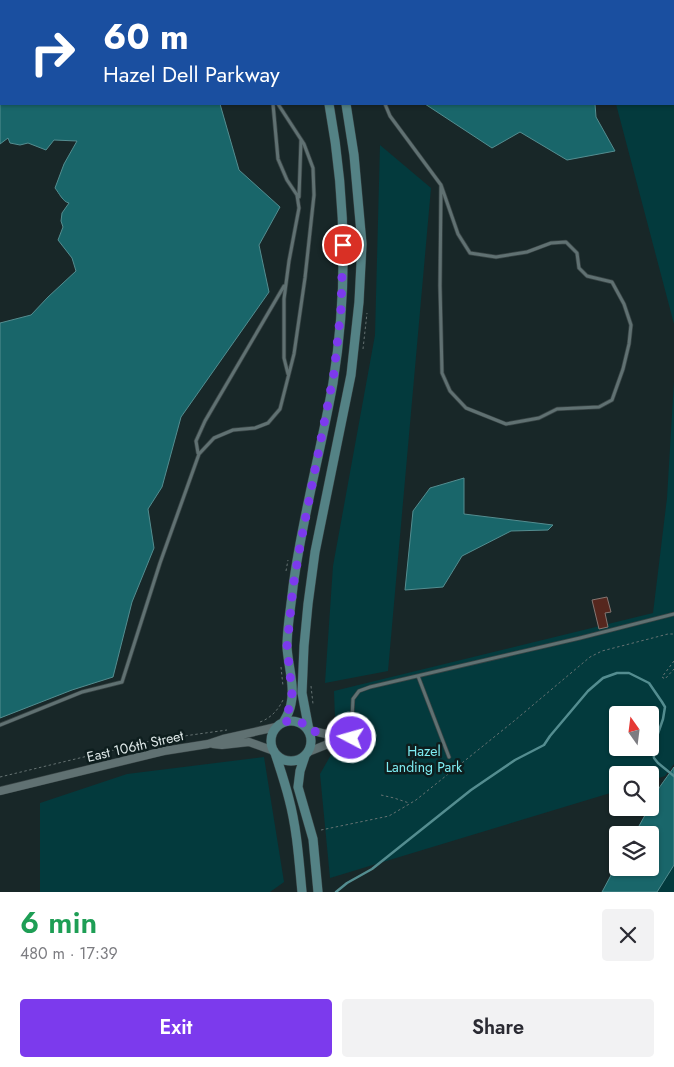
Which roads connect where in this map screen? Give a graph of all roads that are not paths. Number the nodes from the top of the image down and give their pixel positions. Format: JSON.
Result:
{"nodes":[{"id":1,"x":273,"y":105,"type":"edge"},
{"id":2,"x":279,"y":105,"type":"edge"},
{"id":3,"x":328,"y":105,"type":"edge"},
{"id":4,"x":346,"y":105,"type":"edge"},
{"id":5,"x":385,"y":105,"type":"edge"},
{"id":6,"x":301,"y":140,"type":"junction"},
{"id":7,"x":441,"y":185,"type":"junction"},
{"id":8,"x":299,"y":208,"type":"junction"},
{"id":9,"x":286,"y":283,"type":"junction"},
{"id":10,"x":288,"y":375,"type":"junction"},
{"id":11,"x":199,"y":454,"type":"junction"},
{"id":12,"x":674,"y":614,"type":"edge"},
{"id":13,"x":418,"y":676,"type":"junction"},
{"id":14,"x":280,"y":724,"type":"junction"},
{"id":15,"x":0,"y":725,"type":"edge"},
{"id":16,"x":309,"y":730,"type":"junction"},
{"id":17,"x":347,"y":738,"type":"junction"},
{"id":18,"x":208,"y":744,"type":"junction"},
{"id":19,"x":275,"y":752,"type":"junction"},
{"id":20,"x":306,"y":754,"type":"junction"},
{"id":21,"x":450,"y":757,"type":"dead end"},
{"id":22,"x":354,"y":758,"type":"dead end"},
{"id":23,"x":0,"y":791,"type":"edge"},
{"id":24,"x":318,"y":889,"type":"edge"},
{"id":25,"x":302,"y":892,"type":"edge"}],
"edges":[{"from":1,"to":8,"type":"lane"},
{"from":2,"to":6,"type":"lane"},
{"from":3,"to":14,"type":"main road"},
{"from":4,"to":16,"type":"main road"},
{"from":5,"to":7,"type":"lane"},
{"from":6,"to":8,"type":"lane"},
{"from":6,"to":10,"type":"lane"},
{"from":7,"to":7,"type":"lane"},
{"from":8,"to":9,"type":"lane"},
{"from":9,"to":10,"type":"lane"},
{"from":9,"to":11,"type":"lane"},
{"from":10,"to":11,"type":"lane"},
{"from":11,"to":15,"type":"lane"},
{"from":12,"to":13,"type":"lane"},
{"from":13,"to":17,"type":"lane"},
{"from":13,"to":21,"type":"lane"},
{"from":14,"to":16,"type":"main road"},
{"from":14,"to":18,"type":"street","name":"East 106th Street"},
{"from":14,"to":19,"type":"main road"},
{"from":16,"to":17,"type":"street"},
{"from":16,"to":20,"type":"main road"},
{"from":17,"to":20,"type":"street"},
{"from":17,"to":22,"type":"street"},
{"from":18,"to":19,"type":"street"},
{"from":18,"to":23,"type":"street","name":"East 106th Street"},
{"from":19,"to":20,"type":"main road"},
{"from":19,"to":25,"type":"main road"},
{"from":20,"to":24,"type":"main road"}]}
